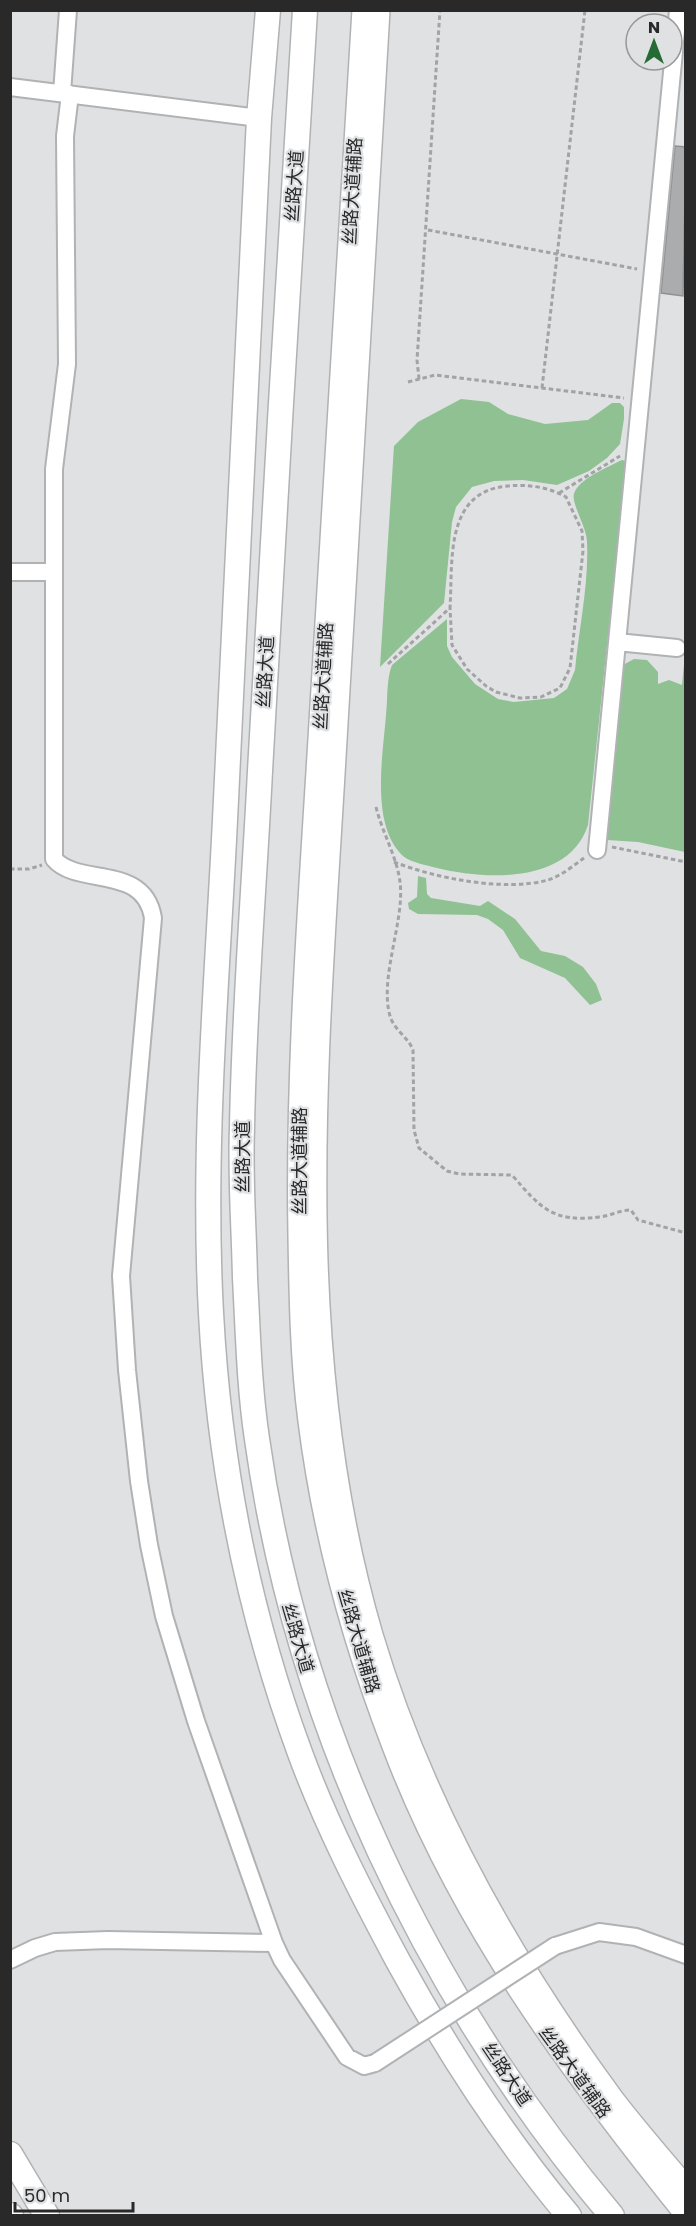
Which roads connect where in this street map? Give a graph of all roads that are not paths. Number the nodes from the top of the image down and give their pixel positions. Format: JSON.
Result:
{"nodes":[{"id":1,"x":68,"y":10,"type":"edge"},
{"id":2,"x":268,"y":10,"type":"edge"},
{"id":3,"x":305,"y":10,"type":"edge"},
{"id":4,"x":363,"y":10,"type":"edge"},
{"id":5,"x":379,"y":10,"type":"edge"},
{"id":6,"x":678,"y":10,"type":"edge"},
{"id":7,"x":10,"y":87,"type":"edge"},
{"id":8,"x":66,"y":94,"type":"junction"},
{"id":9,"x":259,"y":118,"type":"junction"},
{"id":10,"x":10,"y":572,"type":"edge"},
{"id":11,"x":52,"y":572,"type":"junction"},
{"id":12,"x":617,"y":642,"type":"junction"},
{"id":13,"x":677,"y":648,"type":"dead end"},
{"id":14,"x":597,"y":850,"type":"road end"},
{"id":15,"x":274,"y":1943,"type":"junction"},
{"id":16,"x":685,"y":1957,"type":"edge"},
{"id":17,"x":10,"y":1960,"type":"edge"},
{"id":18,"x":10,"y":2154,"type":"edge"},
{"id":19,"x":686,"y":2187,"type":"edge"},
{"id":20,"x":685,"y":2215,"type":"edge"},
{"id":21,"x":46,"y":2216,"type":"edge"},
{"id":22,"x":569,"y":2216,"type":"edge"},
{"id":23,"x":612,"y":2216,"type":"edge"}],
"edges":[{"from":1,"to":8,"type":"street"},
{"from":2,"to":9,"type":"highway","name":"丝路大道"},
{"from":3,"to":23,"type":"highway","name":"丝路大道"},
{"from":4,"to":20,"type":"main road","name":"丝路大道辅路"},
{"from":5,"to":19,"type":"main road","name":"丝路大道辅路"},
{"from":6,"to":12,"type":"street"},
{"from":7,"to":8,"type":"street"},
{"from":8,"to":9,"type":"street"},
{"from":8,"to":11,"type":"street"},
{"from":9,"to":22,"type":"highway","name":"丝路大道"},
{"from":10,"to":11,"type":"street"},
{"from":11,"to":15,"type":"street"},
{"from":12,"to":13,"type":"street"},
{"from":12,"to":14,"type":"street"},
{"from":15,"to":16,"type":"street","bridge":true},
{"from":15,"to":17,"type":"street"},
{"from":18,"to":21,"type":"highway"}]}
